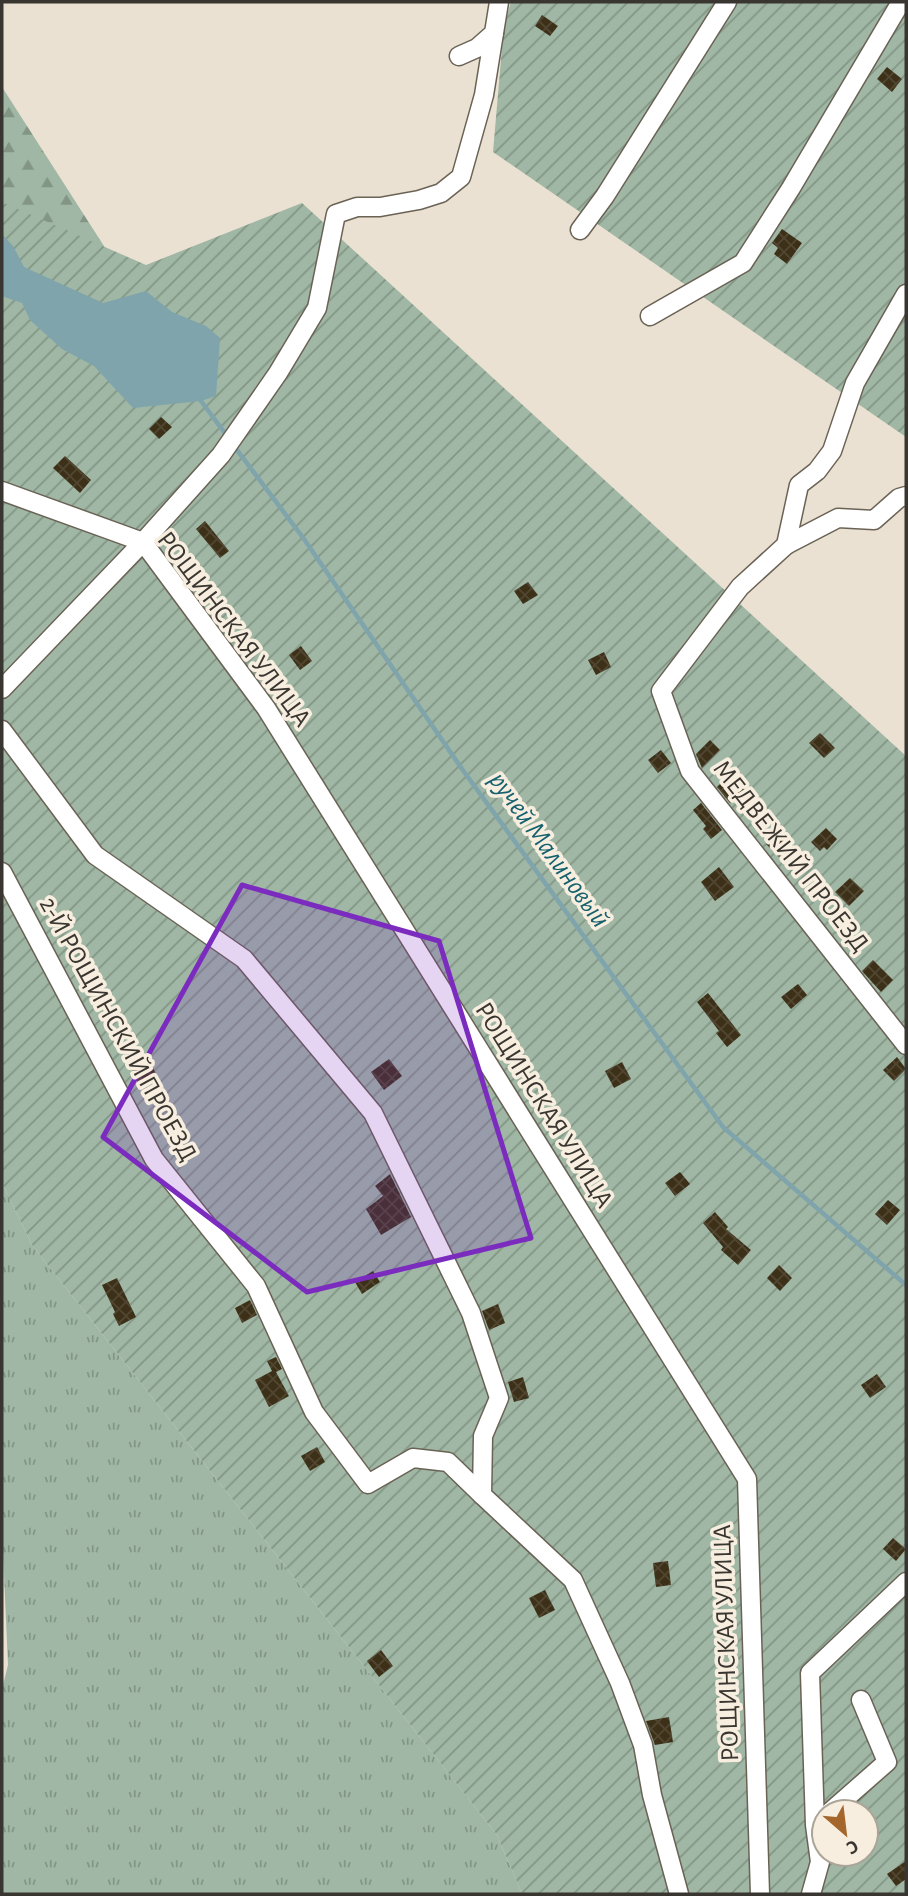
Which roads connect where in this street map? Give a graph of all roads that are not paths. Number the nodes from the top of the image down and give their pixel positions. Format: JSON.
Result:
{"nodes":[{"id":1,"x":499,"y":2,"type":"edge"},
{"id":2,"x":727,"y":2,"type":"edge"},
{"id":3,"x":901,"y":2,"type":"edge"},
{"id":4,"x":494,"y":33,"type":"junction"},
{"id":5,"x":459,"y":55,"type":"dead end"},
{"id":6,"x":580,"y":230,"type":"dead end"},
{"id":7,"x":906,"y":294,"type":"edge"},
{"id":8,"x":650,"y":316,"type":"dead end"},
{"id":9,"x":2,"y":491,"type":"edge"},
{"id":10,"x":906,"y":496,"type":"edge"},
{"id":11,"x":142,"y":542,"type":"junction"},
{"id":12,"x":786,"y":545,"type":"junction"},
{"id":13,"x":2,"y":689,"type":"edge"},
{"id":14,"x":2,"y":730,"type":"edge"},
{"id":15,"x":2,"y":872,"type":"edge"},
{"id":16,"x":906,"y":1045,"type":"edge"},
{"id":17,"x":482,"y":1495,"type":"junction"},
{"id":18,"x":906,"y":1582,"type":"edge"},
{"id":19,"x":861,"y":1700,"type":"dead end"},
{"id":20,"x":818,"y":1798,"type":"edge"},
{"id":21,"x":846,"y":1798,"type":"edge"},
{"id":22,"x":818,"y":1868,"type":"edge"},
{"id":23,"x":679,"y":1894,"type":"edge"},
{"id":24,"x":760,"y":1894,"type":"edge"},
{"id":25,"x":811,"y":1894,"type":"edge"}],
"edges":[{"from":1,"to":4,"type":"lane"},
{"from":2,"to":6,"type":"lane"},
{"from":3,"to":8,"type":"lane"},
{"from":4,"to":5,"type":"lane"},
{"from":4,"to":11,"type":"lane"},
{"from":7,"to":12,"type":"lane"},
{"from":9,"to":11,"type":"lane","name":"РОЩИНСКАЯ УЛИЦА"},
{"from":10,"to":12,"type":"lane"},
{"from":11,"to":13,"type":"lane"},
{"from":11,"to":24,"type":"lane","name":"РОЩИНСКАЯ УЛИЦА"},
{"from":12,"to":16,"type":"lane","name":"МЕДВЕЖИЙ ПРОЕЗД"},
{"from":14,"to":17,"type":"lane"},
{"from":15,"to":17,"type":"lane","name":"2-Й РОЩИНСКИЙ ПРОЕЗД"},
{"from":17,"to":23,"type":"lane"},
{"from":18,"to":20,"type":"lane"},
{"from":19,"to":21,"type":"lane"},
{"from":22,"to":25,"type":"lane"}]}
